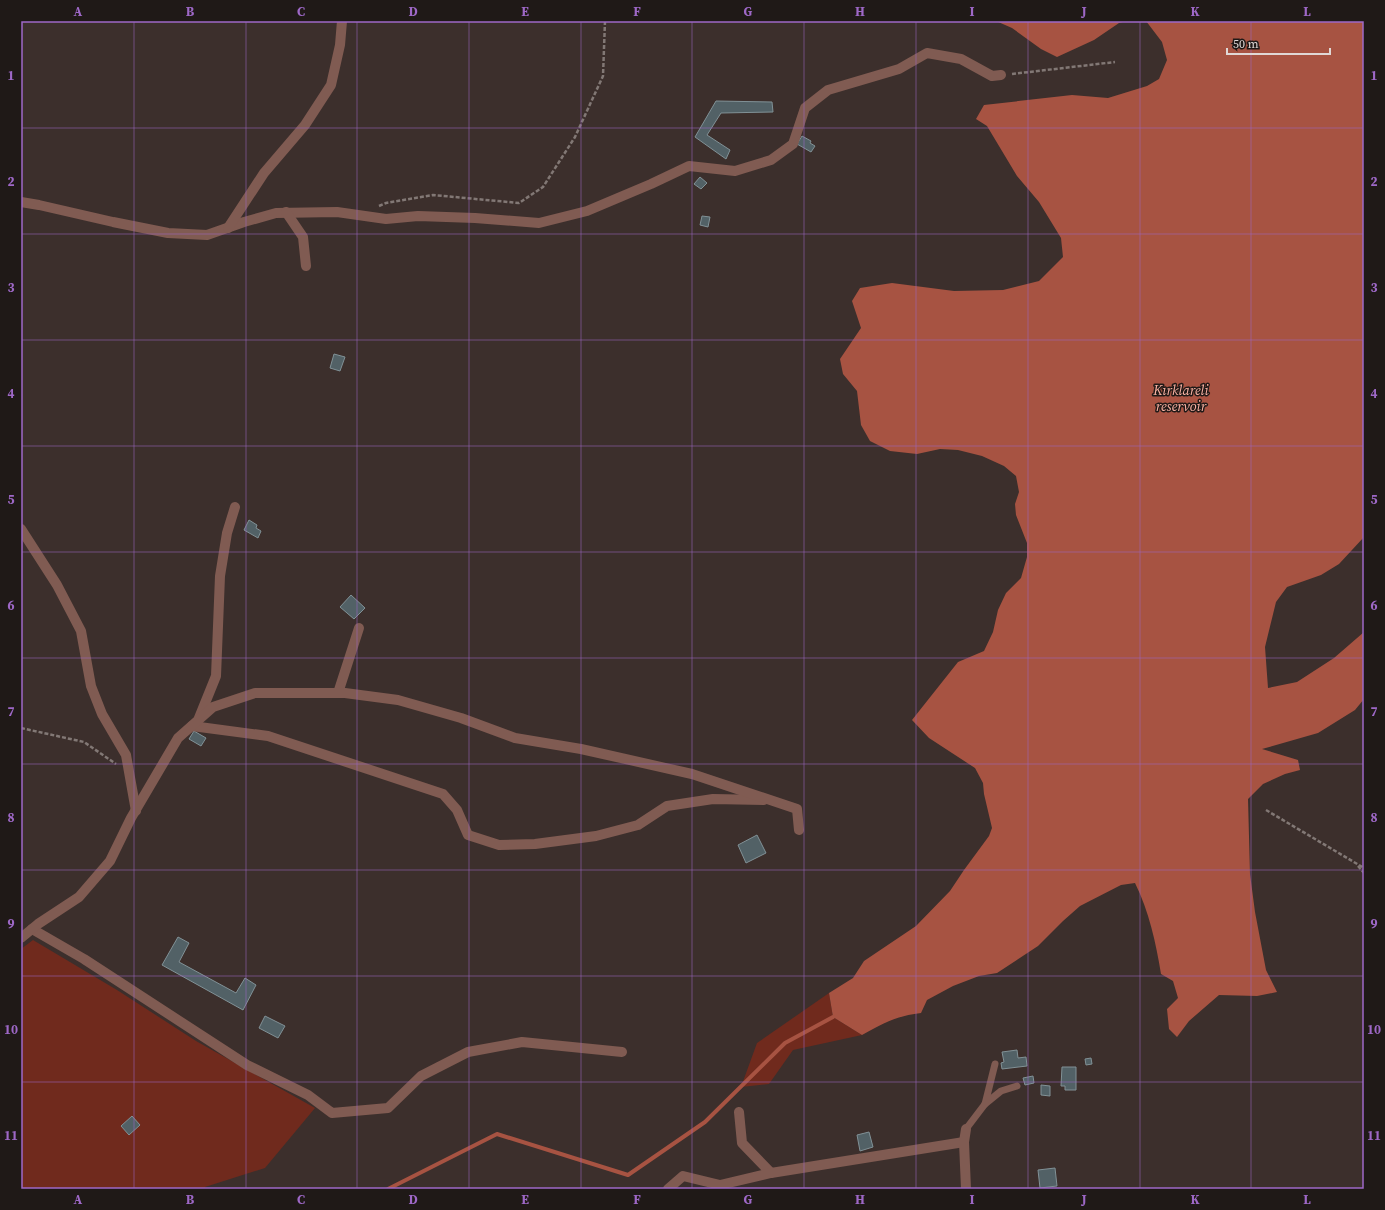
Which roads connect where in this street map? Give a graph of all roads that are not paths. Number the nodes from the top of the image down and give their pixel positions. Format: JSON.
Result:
{"nodes":[{"id":1,"x":342,"y":21,"type":"edge"},
{"id":2,"x":1001,"y":76,"type":"road end"},
{"id":3,"x":21,"y":202,"type":"edge"},
{"id":4,"x":286,"y":212,"type":"junction"},
{"id":5,"x":228,"y":228,"type":"junction"},
{"id":6,"x":306,"y":266,"type":"dead end"},
{"id":7,"x":235,"y":506,"type":"dead end"},
{"id":8,"x":21,"y":529,"type":"edge"},
{"id":9,"x":359,"y":628,"type":"dead end"},
{"id":10,"x":338,"y":693,"type":"junction"},
{"id":11,"x":195,"y":723,"type":"junction"},
{"id":12,"x":775,"y":801,"type":"junction"},
{"id":13,"x":136,"y":811,"type":"junction"},
{"id":14,"x":799,"y":830,"type":"dead end"},
{"id":15,"x":32,"y":929,"type":"junction"},
{"id":16,"x":21,"y":938,"type":"edge"},
{"id":17,"x":622,"y":1052,"type":"dead end"},
{"id":18,"x":995,"y":1064,"type":"dead end"},
{"id":19,"x":1017,"y":1086,"type":"dead end"},
{"id":20,"x":985,"y":1104,"type":"junction"},
{"id":21,"x":739,"y":1112,"type":"dead end"},
{"id":22,"x":966,"y":1129,"type":"joint"},
{"id":23,"x":964,"y":1142,"type":"junction"},
{"id":24,"x":772,"y":1173,"type":"junction"},
{"id":25,"x":668,"y":1189,"type":"edge"},
{"id":26,"x":966,"y":1189,"type":"edge"}],
"edges":[{"from":1,"to":5,"type":"street"},
{"from":2,"to":4,"type":"street"},
{"from":3,"to":5,"type":"street"},
{"from":4,"to":5,"type":"street"},
{"from":4,"to":6,"type":"street"},
{"from":7,"to":11,"type":"street"},
{"from":8,"to":13,"type":"street"},
{"from":9,"to":10,"type":"street"},
{"from":10,"to":11,"type":"street"},
{"from":10,"to":12,"type":"street"},
{"from":11,"to":12,"type":"street"},
{"from":11,"to":13,"type":"street"},
{"from":12,"to":14,"type":"street"},
{"from":13,"to":15,"type":"street"},
{"from":15,"to":16,"type":"street"},
{"from":15,"to":17,"type":"street"},
{"from":18,"to":20,"type":"lane"},
{"from":19,"to":20,"type":"lane"},
{"from":20,"to":22,"type":"lane"},
{"from":21,"to":24,"type":"street"},
{"from":22,"to":23,"type":"street"},
{"from":23,"to":24,"type":"street"},
{"from":23,"to":26,"type":"street"},
{"from":24,"to":25,"type":"street"}]}
